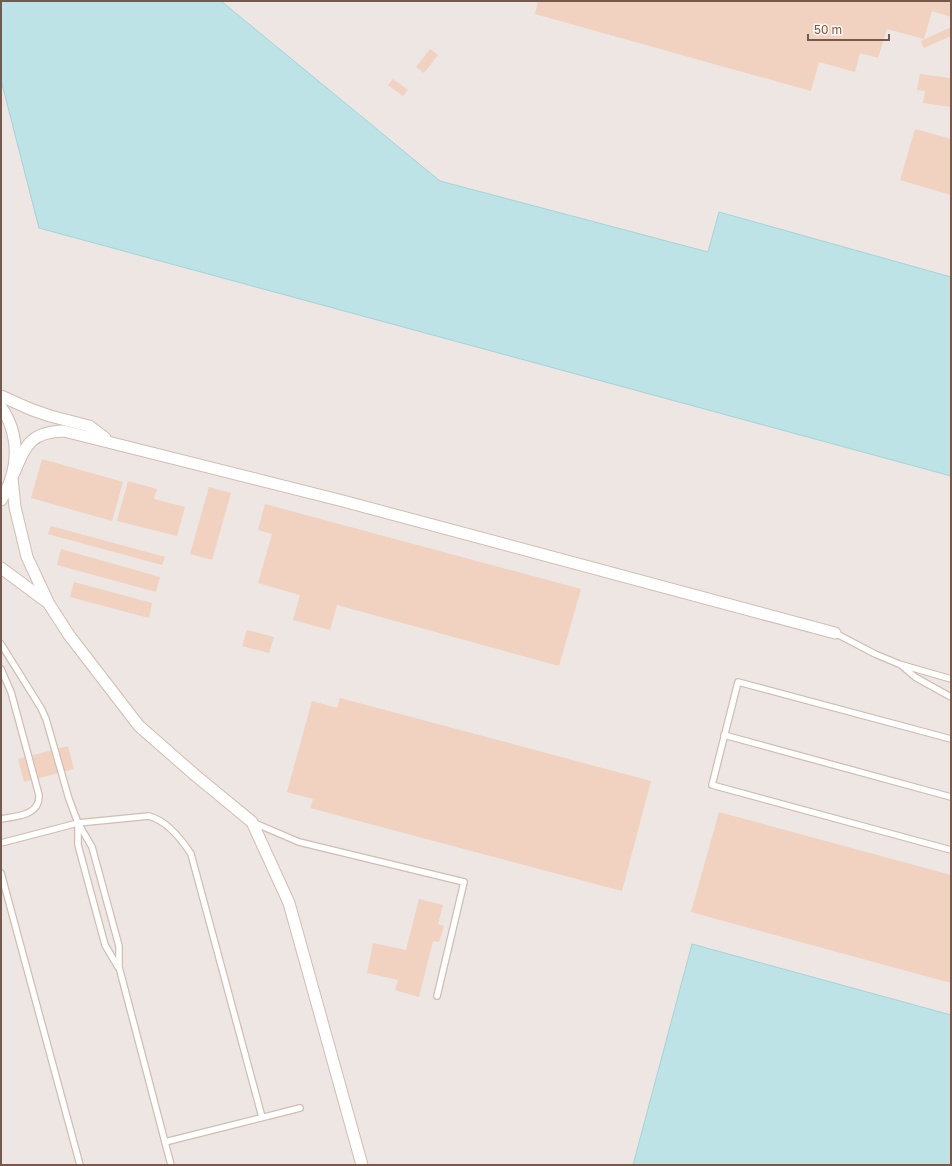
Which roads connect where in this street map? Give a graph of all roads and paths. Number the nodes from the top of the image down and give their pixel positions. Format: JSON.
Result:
{"nodes":[{"id":1,"x":1,"y":396,"type":"edge"},
{"id":2,"x":1,"y":407,"type":"edge"},
{"id":3,"x":110,"y":442,"type":"junction"},
{"id":4,"x":13,"y":476,"type":"junction"},
{"id":5,"x":1,"y":500,"type":"edge"},
{"id":6,"x":1,"y":568,"type":"edge"},
{"id":7,"x":49,"y":604,"type":"junction"},
{"id":8,"x":835,"y":633,"type":"joint"},
{"id":9,"x":1,"y":644,"type":"edge"},
{"id":10,"x":899,"y":664,"type":"junction"},
{"id":11,"x":1,"y":670,"type":"edge"},
{"id":12,"x":951,"y":679,"type":"edge"},
{"id":13,"x":951,"y":697,"type":"edge"},
{"id":14,"x":724,"y":735,"type":"junction"},
{"id":15,"x":951,"y":739,"type":"edge"},
{"id":16,"x":951,"y":797,"type":"edge"},
{"id":17,"x":1,"y":819,"type":"edge"},
{"id":18,"x":252,"y":822,"type":"junction"},
{"id":19,"x":78,"y":823,"type":"junction"},
{"id":20,"x":1,"y":843,"type":"edge"},
{"id":21,"x":951,"y":850,"type":"edge"},
{"id":22,"x":1,"y":873,"type":"edge"},
{"id":23,"x":118,"y":967,"type":"junction"},
{"id":24,"x":438,"y":996,"type":"dead end"},
{"id":25,"x":300,"y":1108,"type":"dead end"},
{"id":26,"x":262,"y":1118,"type":"junction"},
{"id":27,"x":165,"y":1142,"type":"junction"},
{"id":28,"x":80,"y":1165,"type":"edge"},
{"id":29,"x":171,"y":1165,"type":"edge"},
{"id":30,"x":362,"y":1165,"type":"edge"}],
"edges":[{"from":1,"to":3,"type":"street"},
{"from":2,"to":4,"type":"street"},
{"from":3,"to":4,"type":"street"},
{"from":3,"to":8,"type":"street"},
{"from":4,"to":5,"type":"street"},
{"from":4,"to":7,"type":"street"},
{"from":6,"to":7,"type":"street"},
{"from":7,"to":18,"type":"street"},
{"from":8,"to":10,"type":"lane"},
{"from":9,"to":19,"type":"lane"},
{"from":10,"to":12,"type":"lane"},
{"from":10,"to":13,"type":"lane"},
{"from":11,"to":17,"type":"lane"},
{"from":14,"to":15,"type":"lane"},
{"from":14,"to":16,"type":"lane"},
{"from":14,"to":21,"type":"lane"},
{"from":18,"to":24,"type":"lane"},
{"from":18,"to":30,"type":"street"},
{"from":19,"to":20,"type":"lane"},
{"from":19,"to":23,"type":"lane"},
{"from":19,"to":23,"type":"lane"},
{"from":19,"to":26,"type":"lane"},
{"from":22,"to":28,"type":"lane"},
{"from":23,"to":27,"type":"lane"},
{"from":25,"to":26,"type":"lane"},
{"from":26,"to":27,"type":"lane"},
{"from":27,"to":29,"type":"lane"}]}
